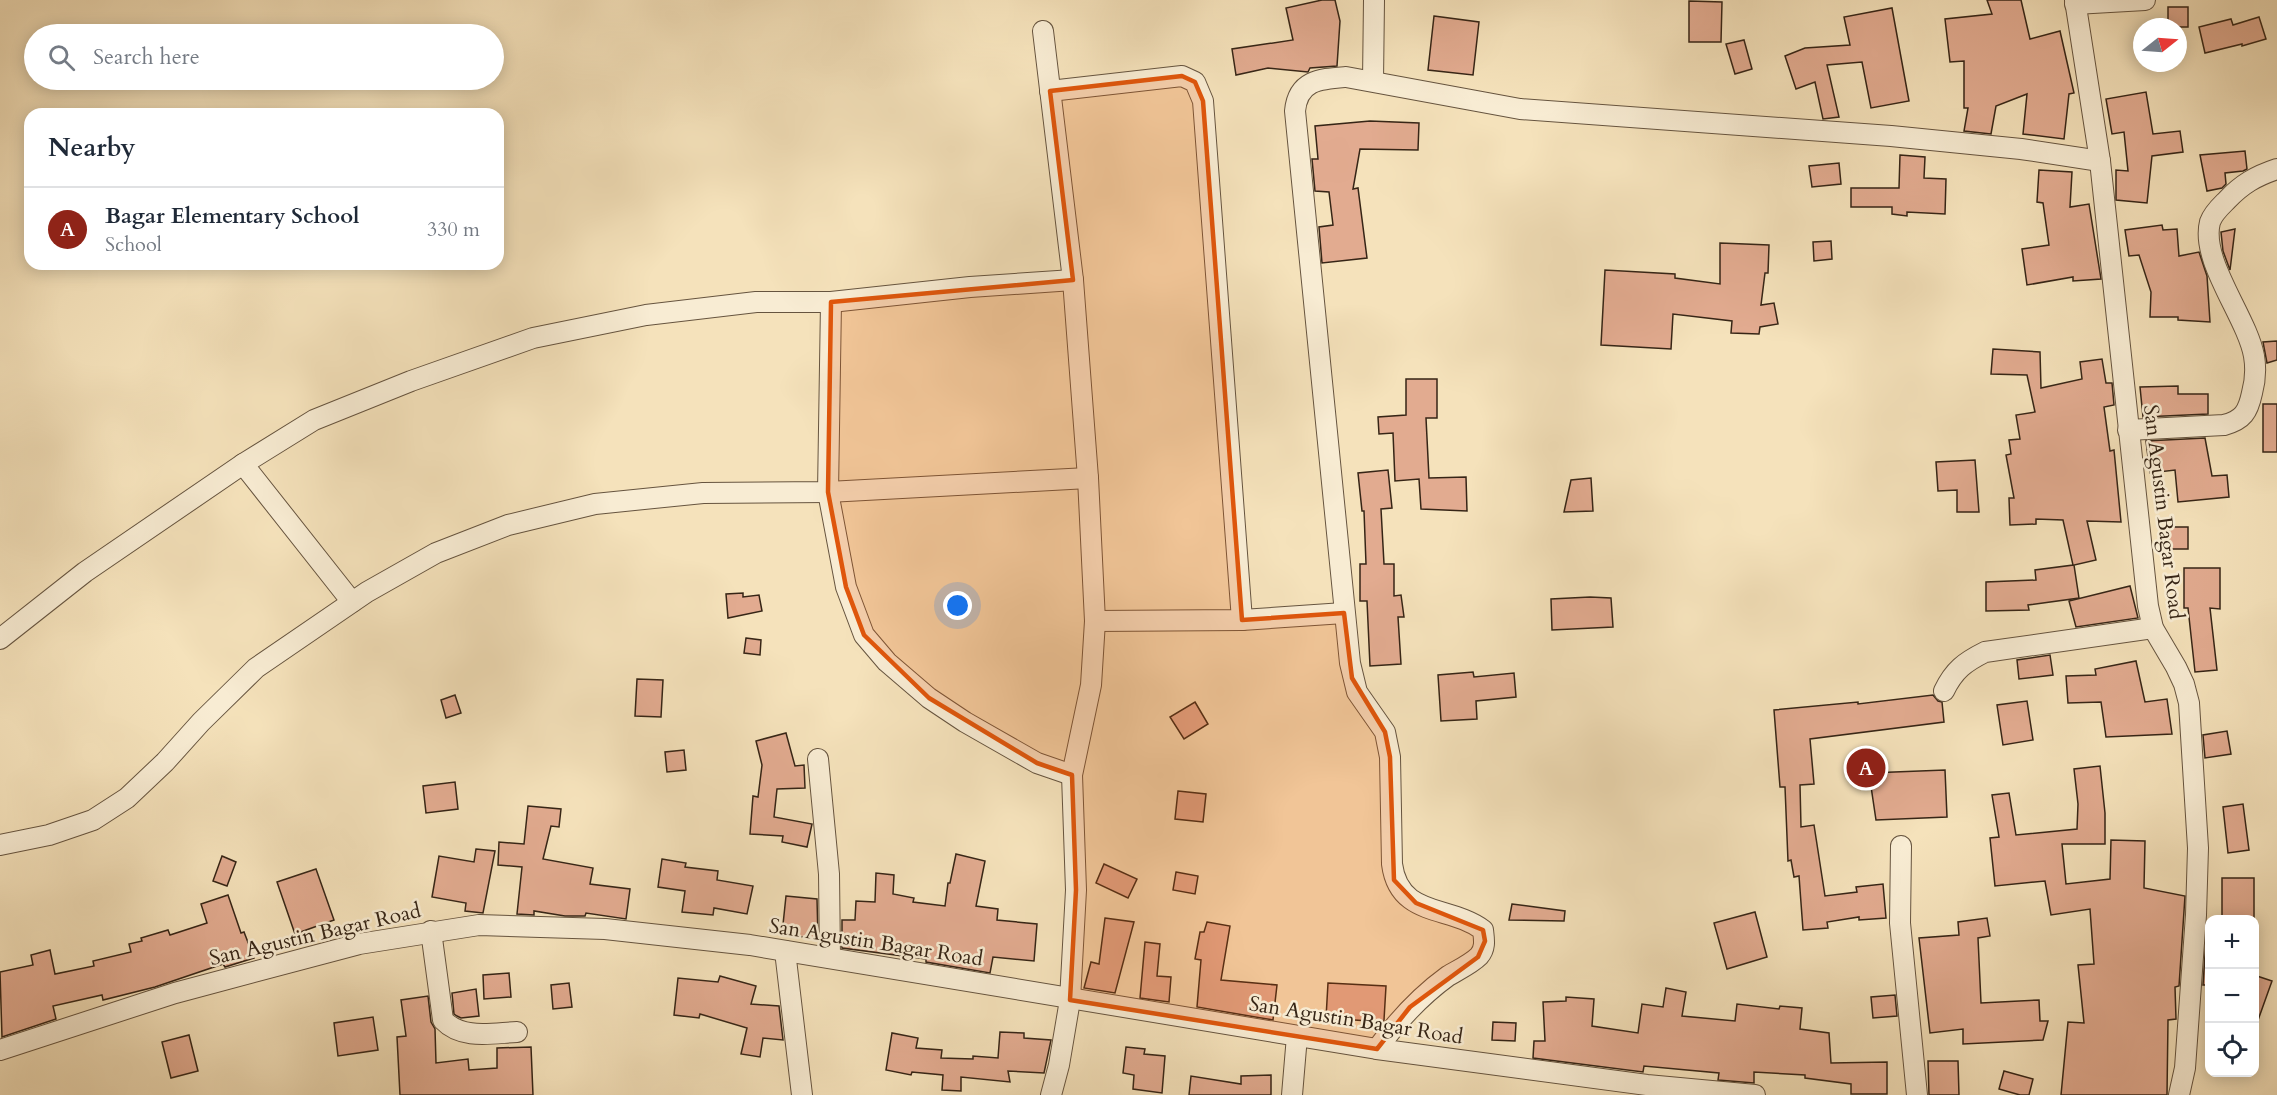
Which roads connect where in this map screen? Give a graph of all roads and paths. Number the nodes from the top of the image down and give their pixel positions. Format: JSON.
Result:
{"nodes":[{"id":1,"x":1374,"y":0,"type":"edge"},
{"id":2,"x":2145,"y":0,"type":"edge"},
{"id":3,"x":2075,"y":2,"type":"edge"},
{"id":4,"x":1043,"y":31,"type":"dead end"},
{"id":5,"x":1373,"y":81,"type":"junction"},
{"id":6,"x":1050,"y":91,"type":"junction"},
{"id":7,"x":2100,"y":161,"type":"junction"},
{"id":8,"x":2277,"y":169,"type":"edge"},
{"id":9,"x":1073,"y":280,"type":"junction"},
{"id":10,"x":831,"y":302,"type":"junction"},
{"id":11,"x":2128,"y":429,"type":"junction"},
{"id":12,"x":243,"y":464,"type":"junction"},
{"id":13,"x":1088,"y":478,"type":"junction"},
{"id":14,"x":828,"y":492,"type":"junction"},
{"id":15,"x":352,"y":602,"type":"junction"},
{"id":16,"x":1344,"y":614,"type":"junction"},
{"id":17,"x":1242,"y":620,"type":"junction"},
{"id":18,"x":1095,"y":621,"type":"junction"},
{"id":19,"x":2153,"y":628,"type":"junction"},
{"id":20,"x":0,"y":639,"type":"edge"},
{"id":21,"x":1944,"y":691,"type":"dead end"},
{"id":22,"x":818,"y":759,"type":"dead end"},
{"id":23,"x":1072,"y":775,"type":"junction"},
{"id":24,"x":0,"y":845,"type":"edge"},
{"id":25,"x":1901,"y":846,"type":"dead end"},
{"id":26,"x":431,"y":932,"type":"junction"},
{"id":27,"x":785,"y":951,"type":"junction"},
{"id":28,"x":830,"y":958,"type":"junction"},
{"id":29,"x":1070,"y":1000,"type":"junction"},
{"id":30,"x":518,"y":1032,"type":"dead end"},
{"id":31,"x":1297,"y":1036,"type":"junction"},
{"id":32,"x":1377,"y":1049,"type":"junction"},
{"id":33,"x":0,"y":1050,"type":"edge"},
{"id":34,"x":802,"y":1095,"type":"edge"},
{"id":35,"x":1051,"y":1095,"type":"edge"},
{"id":36,"x":1292,"y":1095,"type":"edge"},
{"id":37,"x":1755,"y":1095,"type":"edge"},
{"id":38,"x":1917,"y":1095,"type":"edge"},
{"id":39,"x":2180,"y":1095,"type":"edge"}],
"edges":[{"from":1,"to":5,"type":"street"},
{"from":2,"to":3,"type":"street"},
{"from":3,"to":7,"type":"street","name":"San Agustin Bagar Road"},
{"from":4,"to":6,"type":"street"},
{"from":5,"to":7,"type":"street"},
{"from":5,"to":16,"type":"street"},
{"from":6,"to":9,"type":"street"},
{"from":6,"to":17,"type":"street"},
{"from":7,"to":11,"type":"street","name":"San Agustin Bagar Road"},
{"from":8,"to":11,"type":"street"},
{"from":9,"to":10,"type":"street"},
{"from":9,"to":13,"type":"street"},
{"from":10,"to":12,"type":"street"},
{"from":10,"to":14,"type":"street"},
{"from":11,"to":19,"type":"street","name":"San Agustin Bagar Road"},
{"from":12,"to":15,"type":"street"},
{"from":12,"to":20,"type":"street"},
{"from":13,"to":14,"type":"street"},
{"from":13,"to":18,"type":"street"},
{"from":14,"to":15,"type":"street"},
{"from":14,"to":23,"type":"street"},
{"from":15,"to":24,"type":"street"},
{"from":16,"to":17,"type":"street"},
{"from":16,"to":32,"type":"street"},
{"from":17,"to":18,"type":"street"},
{"from":18,"to":23,"type":"street"},
{"from":19,"to":21,"type":"street"},
{"from":19,"to":39,"type":"street","name":"San Agustin Bagar Road"},
{"from":22,"to":28,"type":"street"},
{"from":23,"to":29,"type":"street"},
{"from":25,"to":38,"type":"street"},
{"from":26,"to":27,"type":"street","name":"San Agustin Bagar Road"},
{"from":26,"to":30,"type":"street"},
{"from":26,"to":33,"type":"street","name":"San Agustin Bagar Road"},
{"from":27,"to":28,"type":"street","name":"San Agustin Bagar Road"},
{"from":27,"to":34,"type":"street"},
{"from":28,"to":29,"type":"street","name":"San Agustin Bagar Road"},
{"from":29,"to":31,"type":"street","name":"San Agustin Bagar Road"},
{"from":29,"to":35,"type":"street"},
{"from":31,"to":32,"type":"street","name":"San Agustin Bagar Road"},
{"from":31,"to":36,"type":"street"},
{"from":32,"to":37,"type":"street","name":"San Agustin Bagar Road"}]}
